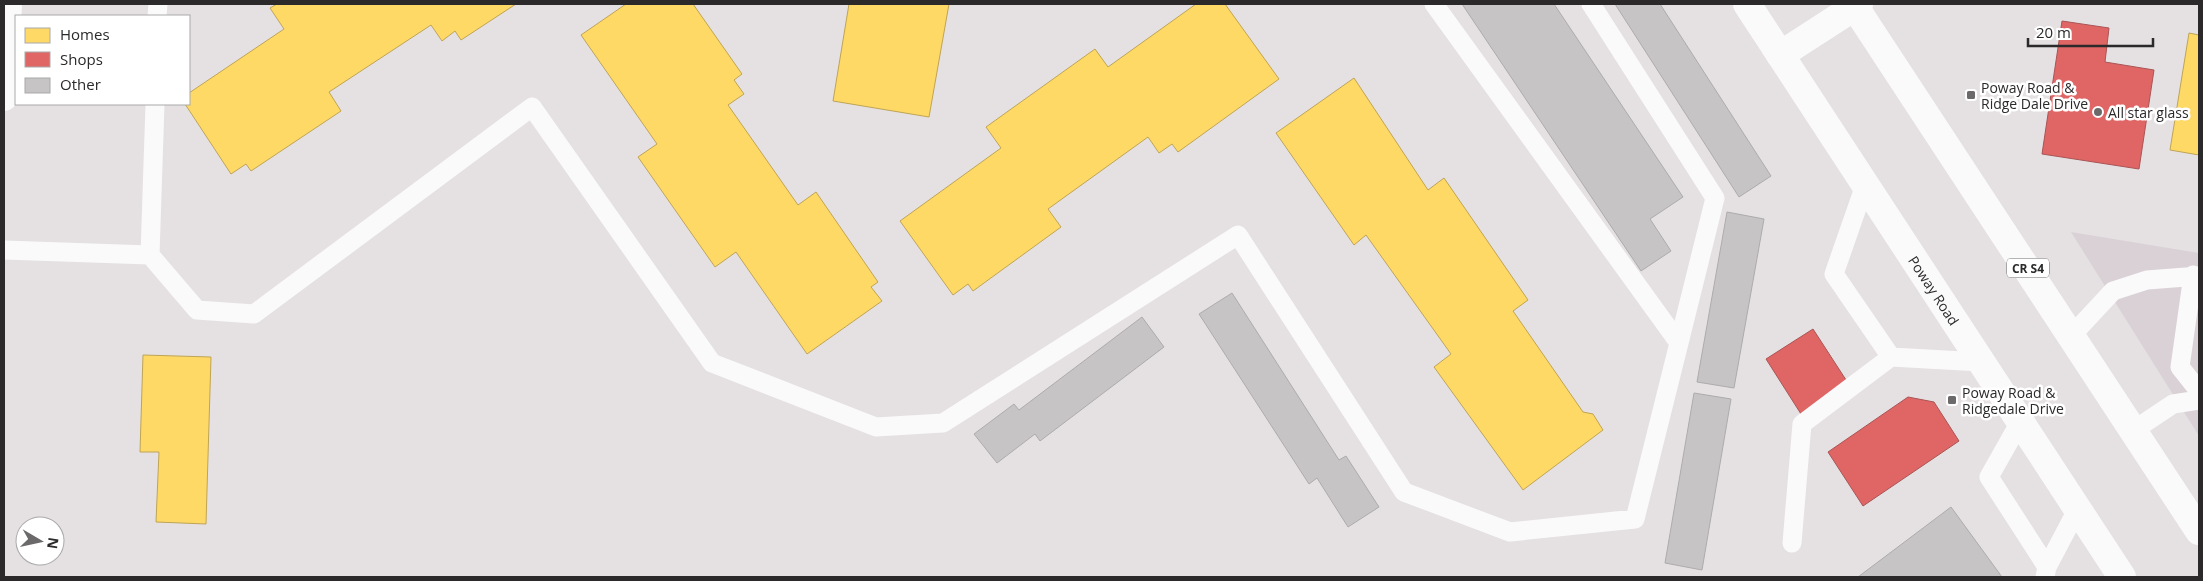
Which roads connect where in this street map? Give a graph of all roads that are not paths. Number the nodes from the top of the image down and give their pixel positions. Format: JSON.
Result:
{"nodes":[{"id":1,"x":8,"y":4,"type":"edge"},
{"id":2,"x":1434,"y":4,"type":"edge"},
{"id":3,"x":1592,"y":4,"type":"edge"},
{"id":4,"x":1746,"y":4,"type":"edge"},
{"id":5,"x":1855,"y":5,"type":"edge"},
{"id":6,"x":1780,"y":55,"type":"junction"},
{"id":7,"x":4,"y":97,"type":"edge"},
{"id":8,"x":155,"y":105,"type":"edge"},
{"id":9,"x":1865,"y":185,"type":"junction"},
{"id":10,"x":4,"y":250,"type":"edge"},
{"id":11,"x":150,"y":255,"type":"junction"},
{"id":12,"x":2196,"y":276,"type":"edge"},
{"id":13,"x":2072,"y":335,"type":"junction"},
{"id":14,"x":1679,"y":344,"type":"junction"},
{"id":15,"x":1891,"y":357,"type":"junction"},
{"id":16,"x":1981,"y":362,"type":"junction"},
{"id":17,"x":2199,"y":392,"type":"edge"},
{"id":18,"x":2199,"y":400,"type":"edge"},
{"id":19,"x":2020,"y":422,"type":"junction"},
{"id":20,"x":2134,"y":430,"type":"junction"},
{"id":21,"x":2077,"y":510,"type":"junction"},
{"id":22,"x":2199,"y":531,"type":"edge"},
{"id":23,"x":1792,"y":543,"type":"dead end"},
{"id":24,"x":2046,"y":572,"type":"edge"},
{"id":25,"x":2122,"y":577,"type":"edge"}],
"edges":[{"from":1,"to":7,"type":"main road"},
{"from":2,"to":14,"type":"lane"},
{"from":3,"to":14,"type":"lane"},
{"from":4,"to":6,"type":"main road","name":"Poway Road"},
{"from":5,"to":6,"type":"main road"},
{"from":5,"to":13,"type":"main road","number":"CR S4"},
{"from":6,"to":9,"type":"main road","name":"Poway Road"},
{"from":8,"to":11,"type":"lane"},
{"from":9,"to":15,"type":"lane"},
{"from":9,"to":16,"type":"main road","name":"Poway Road"},
{"from":10,"to":11,"type":"lane"},
{"from":11,"to":14,"type":"lane"},
{"from":12,"to":13,"type":"lane"},
{"from":12,"to":17,"type":"lane"},
{"from":13,"to":20,"type":"main road","number":"CR S4"},
{"from":15,"to":16,"type":"lane"},
{"from":15,"to":23,"type":"lane"},
{"from":16,"to":19,"type":"main road","name":"Poway Road"},
{"from":18,"to":20,"type":"lane"},
{"from":19,"to":21,"type":"main road","name":"Poway Road"},
{"from":19,"to":24,"type":"lane"},
{"from":20,"to":22,"type":"main road","number":"CR S4"},
{"from":21,"to":24,"type":"lane"},
{"from":21,"to":25,"type":"main road","name":"Poway Road"}]}
